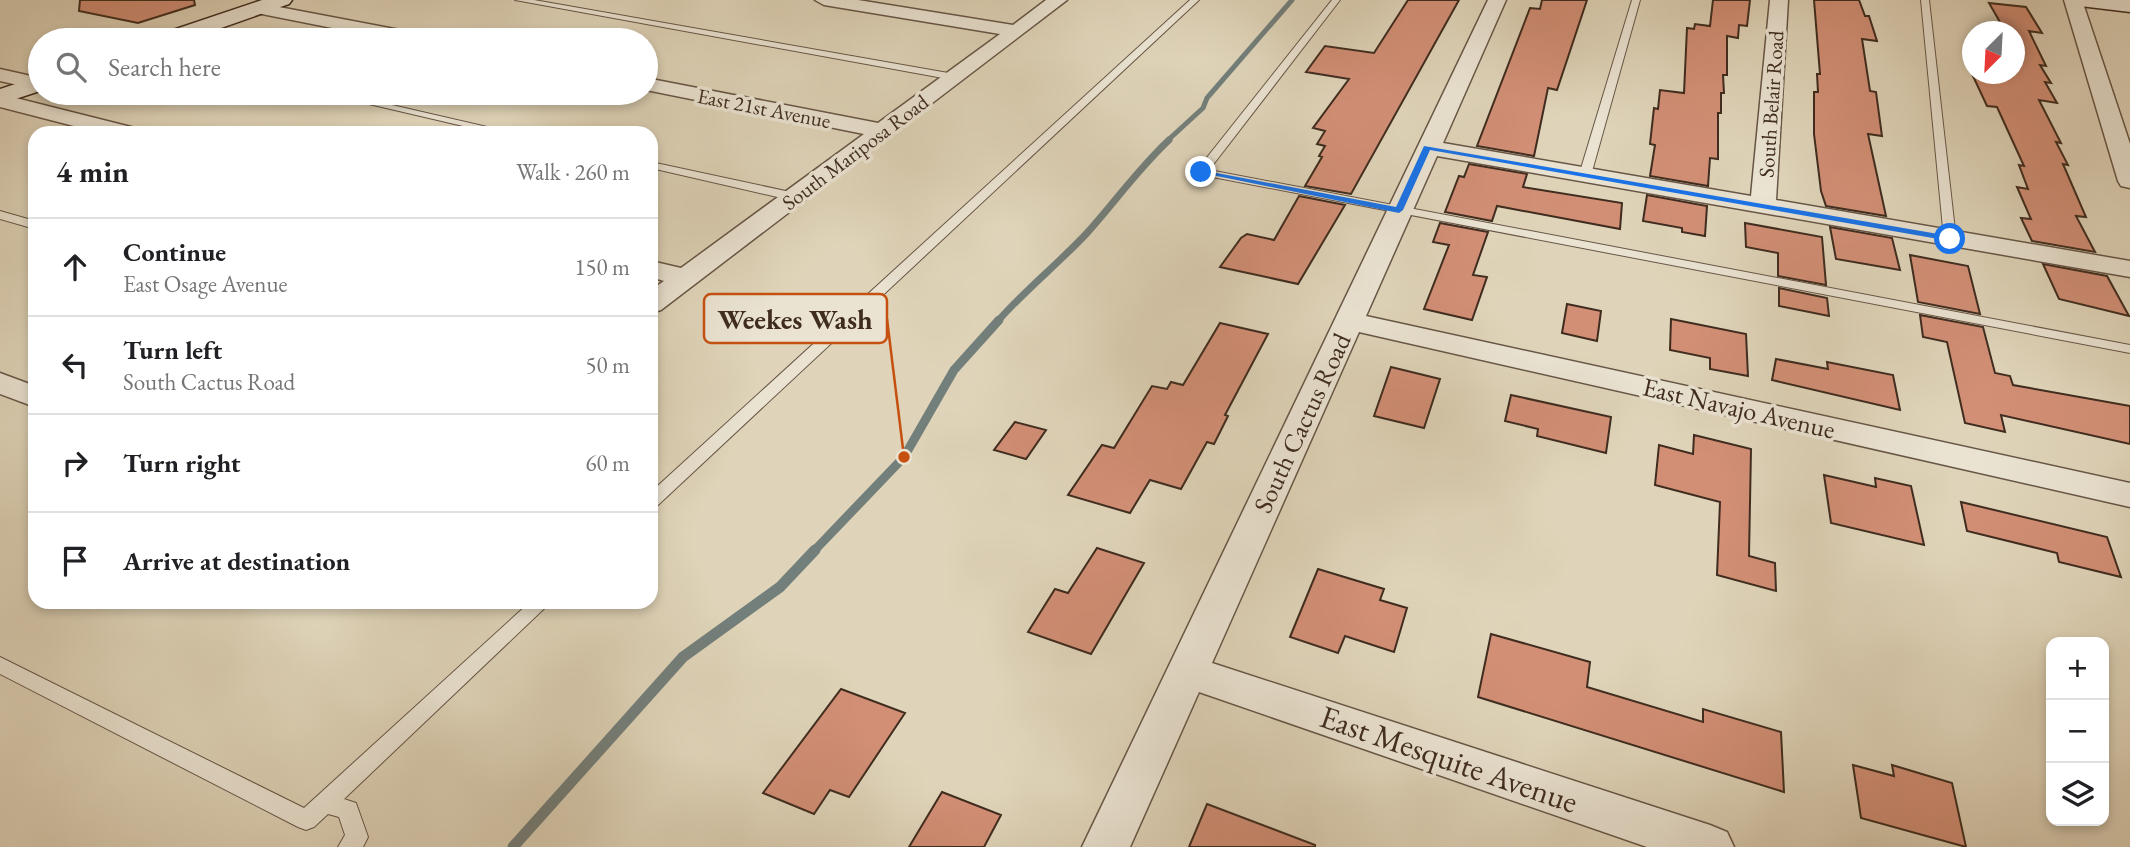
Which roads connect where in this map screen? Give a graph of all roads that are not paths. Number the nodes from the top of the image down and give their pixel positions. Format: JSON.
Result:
{"nodes":[{"id":1,"x":282,"y":0,"type":"edge"},
{"id":2,"x":519,"y":0,"type":"edge"},
{"id":3,"x":824,"y":0,"type":"edge"},
{"id":4,"x":1058,"y":0,"type":"edge"},
{"id":5,"x":1195,"y":0,"type":"edge"},
{"id":6,"x":1336,"y":0,"type":"edge"},
{"id":7,"x":1497,"y":0,"type":"edge"},
{"id":8,"x":1636,"y":0,"type":"edge"},
{"id":9,"x":1779,"y":0,"type":"edge"},
{"id":10,"x":1925,"y":0,"type":"edge"},
{"id":11,"x":2073,"y":0,"type":"edge"},
{"id":12,"x":2080,"y":0,"type":"edge"},
{"id":13,"x":2130,"y":6,"type":"edge"},
{"id":14,"x":258,"y":8,"type":"junction"},
{"id":15,"x":200,"y":28,"type":"edge"},
{"id":16,"x":360,"y":28,"type":"edge"},
{"id":17,"x":1016,"y":31,"type":"junction"},
{"id":18,"x":0,"y":75,"type":"edge"},
{"id":19,"x":954,"y":76,"type":"junction"},
{"id":20,"x":28,"y":81,"type":"edge"},
{"id":21,"x":658,"y":86,"type":"edge"},
{"id":22,"x":28,"y":88,"type":"edge"},
{"id":23,"x":0,"y":99,"type":"edge"},
{"id":24,"x":381,"y":105,"type":"edge"},
{"id":25,"x":101,"y":126,"type":"edge"},
{"id":26,"x":476,"y":126,"type":"edge"},
{"id":27,"x":882,"y":131,"type":"junction"},
{"id":28,"x":1427,"y":147,"type":"junction"},
{"id":29,"x":658,"y":167,"type":"edge"},
{"id":30,"x":1585,"y":175,"type":"junction"},
{"id":31,"x":2130,"y":181,"type":"edge"},
{"id":32,"x":795,"y":197,"type":"junction"},
{"id":33,"x":1763,"y":207,"type":"junction"},
{"id":34,"x":1399,"y":210,"type":"junction"},
{"id":35,"x":0,"y":215,"type":"edge"},
{"id":36,"x":28,"y":223,"type":"edge"},
{"id":37,"x":1950,"y":239,"type":"junction"},
{"id":38,"x":2130,"y":269,"type":"edge"},
{"id":39,"x":658,"y":271,"type":"edge"},
{"id":40,"x":686,"y":278,"type":"junction"},
{"id":41,"x":658,"y":299,"type":"edge"},
{"id":42,"x":1349,"y":321,"type":"junction"},
{"id":43,"x":2130,"y":349,"type":"edge"},
{"id":44,"x":0,"y":383,"type":"edge"},
{"id":45,"x":28,"y":394,"type":"edge"},
{"id":46,"x":2130,"y":495,"type":"edge"},
{"id":47,"x":658,"y":496,"type":"edge"},
{"id":48,"x":534,"y":609,"type":"edge"},
{"id":49,"x":0,"y":665,"type":"edge"},
{"id":50,"x":1187,"y":671,"type":"junction"},
{"id":51,"x":324,"y":803,"type":"junction"},
{"id":52,"x":349,"y":847,"type":"edge"},
{"id":53,"x":1106,"y":847,"type":"edge"},
{"id":54,"x":1710,"y":847,"type":"edge"}],
"edges":[{"from":1,"to":14,"type":"main road"},
{"from":2,"to":19,"type":"lane"},
{"from":3,"to":17,"type":"street"},
{"from":4,"to":17,"type":"street","name":"South Mariposa Road"},
{"from":5,"to":47,"type":"lane"},
{"from":6,"to":34,"type":"lane"},
{"from":7,"to":28,"type":"street","name":"South Cactus Road"},
{"from":8,"to":30,"type":"lane"},
{"from":9,"to":33,"type":"street","name":"South Belair Road"},
{"from":10,"to":37,"type":"lane"},
{"from":11,"to":31,"type":"street"},
{"from":12,"to":13,"type":"main road"},
{"from":14,"to":15,"type":"main road"},
{"from":14,"to":16,"type":"street"},
{"from":17,"to":19,"type":"street","name":"South Mariposa Road"},
{"from":18,"to":20,"type":"street"},
{"from":19,"to":27,"type":"street","name":"South Mariposa Road"},
{"from":21,"to":27,"type":"street","name":"East 21st Avenue"},
{"from":22,"to":23,"type":"main road"},
{"from":23,"to":25,"type":"street"},
{"from":24,"to":26,"type":"lane"},
{"from":27,"to":32,"type":"street","name":"South Mariposa Road"},
{"from":28,"to":30,"type":"street"},
{"from":28,"to":34,"type":"street","name":"South Cactus Road"},
{"from":29,"to":32,"type":"lane"},
{"from":30,"to":33,"type":"street"},
{"from":32,"to":40,"type":"street","name":"South Mariposa Road"},
{"from":33,"to":37,"type":"street"},
{"from":34,"to":42,"type":"street","name":"South Cactus Road"},
{"from":34,"to":43,"type":"lane"},
{"from":35,"to":36,"type":"lane"},
{"from":37,"to":38,"type":"street"},
{"from":39,"to":40,"type":"street"},
{"from":40,"to":41,"type":"street","name":"South Mariposa Road"},
{"from":42,"to":46,"type":"street","name":"East Navajo Avenue"},
{"from":42,"to":50,"type":"street","name":"South Cactus Road"},
{"from":44,"to":45,"type":"street"},
{"from":48,"to":51,"type":"lane"},
{"from":49,"to":51,"type":"lane"},
{"from":50,"to":53,"type":"street","name":"South Cactus Road"},
{"from":50,"to":54,"type":"street","name":"East Mesquite Avenue"},
{"from":51,"to":52,"type":"lane"}]}
